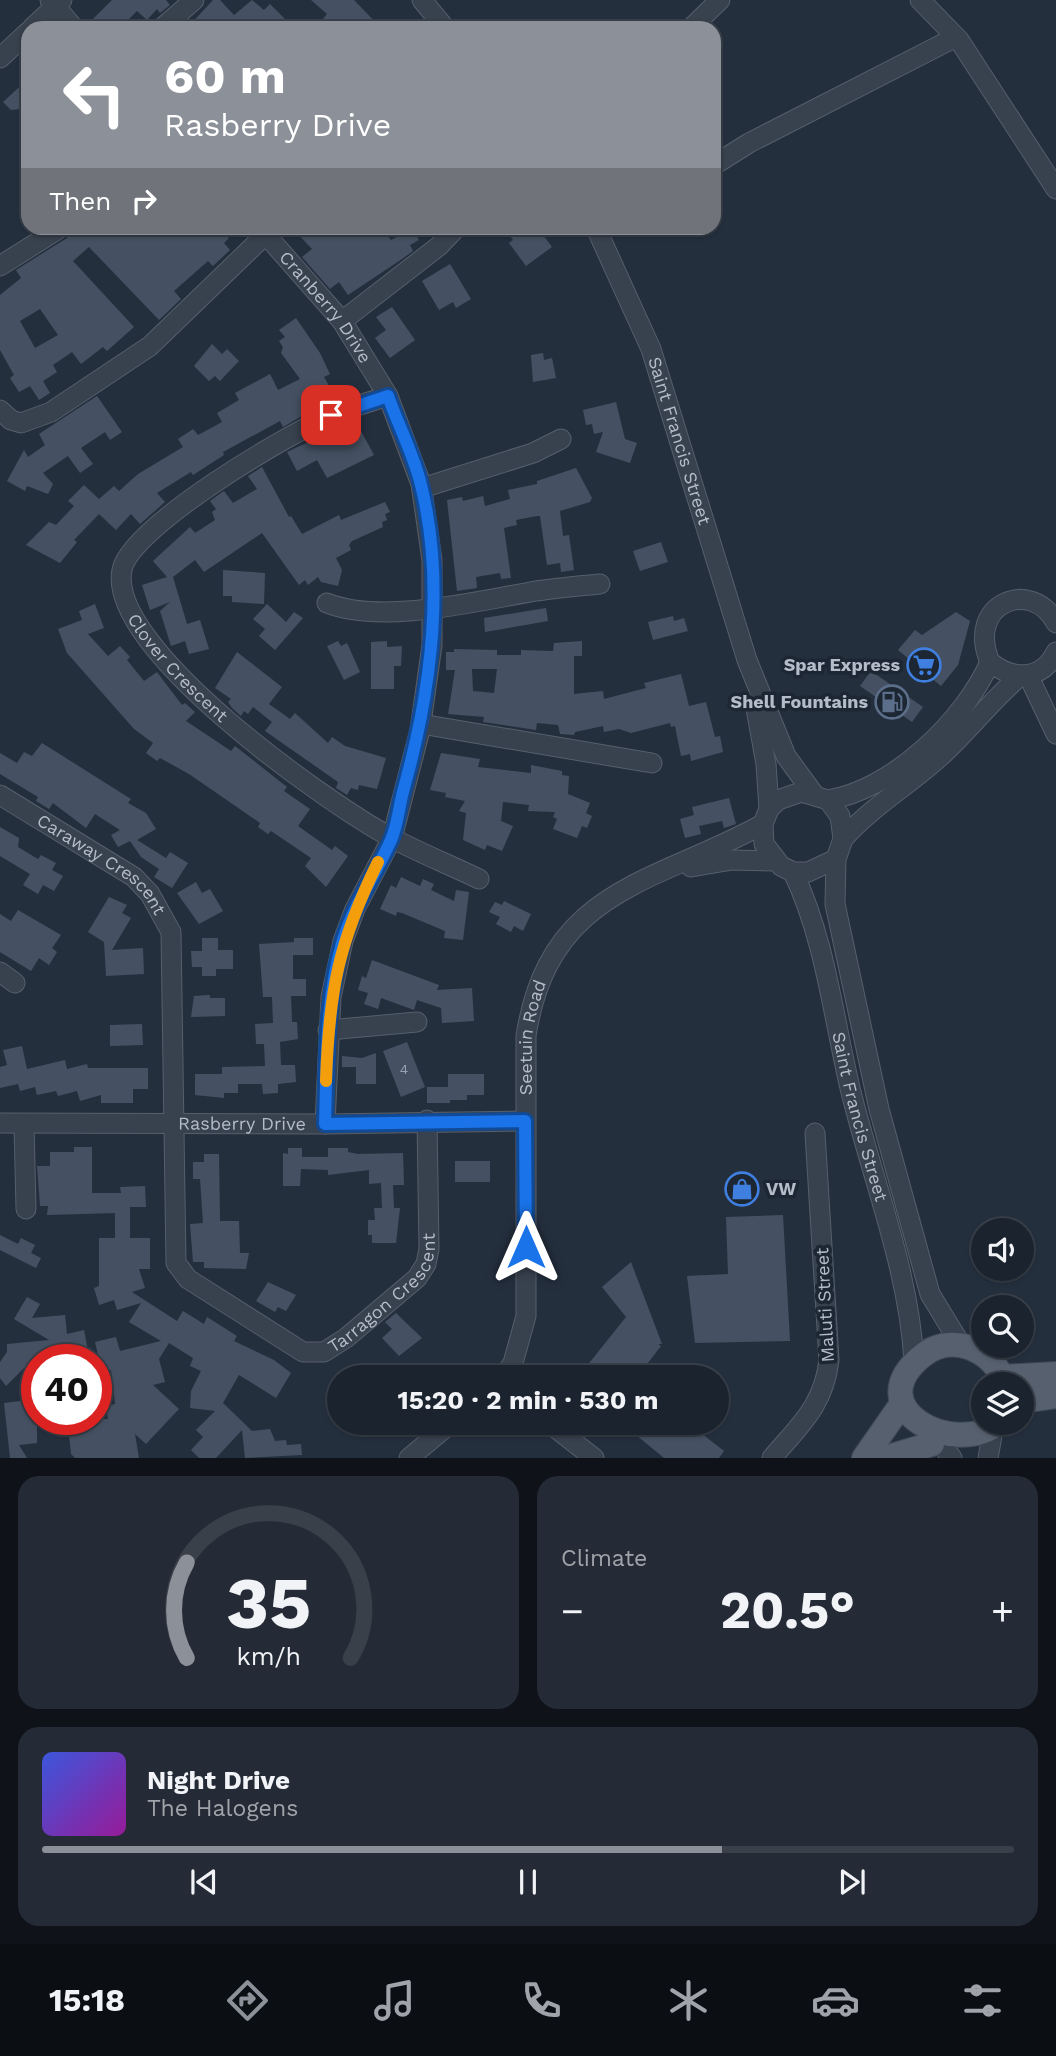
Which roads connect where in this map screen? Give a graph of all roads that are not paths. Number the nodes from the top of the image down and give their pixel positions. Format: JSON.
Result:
{"nodes":[{"id":1,"x":194,"y":0,"type":"edge"},
{"id":2,"x":422,"y":0,"type":"edge"},
{"id":3,"x":720,"y":0,"type":"edge"},
{"id":4,"x":920,"y":0,"type":"edge"},
{"id":5,"x":56,"y":2,"type":"edge"},
{"id":6,"x":38,"y":21,"type":"edge"},
{"id":7,"x":69,"y":21,"type":"edge"},
{"id":8,"x":170,"y":21,"type":"edge"},
{"id":9,"x":439,"y":21,"type":"edge"},
{"id":10,"x":698,"y":21,"type":"edge"},
{"id":11,"x":956,"y":37,"type":"junction"},
{"id":12,"x":21,"y":38,"type":"edge"},
{"id":13,"x":0,"y":58,"type":"edge"},
{"id":14,"x":721,"y":160,"type":"edge"},
{"id":15,"x":1056,"y":189,"type":"edge"},
{"id":16,"x":49,"y":235,"type":"edge"},
{"id":17,"x":259,"y":235,"type":"edge"},
{"id":18,"x":266,"y":235,"type":"edge"},
{"id":19,"x":449,"y":235,"type":"edge"},
{"id":20,"x":600,"y":235,"type":"edge"},
{"id":21,"x":0,"y":266,"type":"edge"},
{"id":22,"x":341,"y":321,"type":"junction"},
{"id":23,"x":388,"y":396,"type":"junction"},
{"id":24,"x":0,"y":410,"type":"edge"},
{"id":25,"x":561,"y":439,"type":"dead end"},
{"id":26,"x":422,"y":488,"type":"junction"},
{"id":27,"x":600,"y":584,"type":"dead end"},
{"id":28,"x":1056,"y":594,"type":"edge"},
{"id":29,"x":1033,"y":602,"type":"junction"},
{"id":30,"x":327,"y":603,"type":"dead end"},
{"id":31,"x":432,"y":608,"type":"junction"},
{"id":32,"x":1056,"y":623,"type":"edge"},
{"id":33,"x":747,"y":660,"type":"junction"},
{"id":34,"x":989,"y":662,"type":"junction"},
{"id":35,"x":1055,"y":662,"type":"edge"},
{"id":36,"x":1024,"y":676,"type":"junction"},
{"id":37,"x":421,"y":724,"type":"junction"},
{"id":38,"x":1056,"y":734,"type":"edge"},
{"id":39,"x":652,"y":763,"type":"dead end"},
{"id":40,"x":0,"y":795,"type":"edge"},
{"id":41,"x":820,"y":796,"type":"junction"},
{"id":42,"x":766,"y":816,"type":"junction"},
{"id":43,"x":392,"y":838,"type":"junction"},
{"id":44,"x":843,"y":839,"type":"junction"},
{"id":45,"x":836,"y":859,"type":"junction"},
{"id":46,"x":776,"y":862,"type":"junction"},
{"id":47,"x":793,"y":872,"type":"junction"},
{"id":48,"x":653,"y":875,"type":"junction"},
{"id":49,"x":479,"y":879,"type":"dead end"},
{"id":50,"x":417,"y":1022,"type":"dead end"},
{"id":51,"x":328,"y":1030,"type":"junction"},
{"id":52,"x":427,"y":1121,"type":"junction"},
{"id":53,"x":525,"y":1121,"type":"junction"},
{"id":54,"x":0,"y":1123,"type":"edge"},
{"id":55,"x":24,"y":1124,"type":"junction"},
{"id":56,"x":173,"y":1124,"type":"junction"},
{"id":57,"x":325,"y":1124,"type":"junction"},
{"id":58,"x":815,"y":1133,"type":"dead end"},
{"id":59,"x":26,"y":1209,"type":"dead end"},
{"id":60,"x":961,"y":1345,"type":"junction"},
{"id":61,"x":914,"y":1362,"type":"junction"},
{"id":62,"x":512,"y":1365,"type":"edge"},
{"id":63,"x":997,"y":1372,"type":"edge"},
{"id":64,"x":1056,"y":1374,"type":"edge"},
{"id":65,"x":1034,"y":1376,"type":"edge"},
{"id":66,"x":1056,"y":1396,"type":"edge"},
{"id":67,"x":1034,"y":1399,"type":"edge"},
{"id":68,"x":901,"y":1405,"type":"junction"},
{"id":69,"x":437,"y":1435,"type":"edge"},
{"id":70,"x":564,"y":1435,"type":"edge"},
{"id":71,"x":984,"y":1435,"type":"edge"},
{"id":72,"x":993,"y":1435,"type":"edge"},
{"id":73,"x":943,"y":1450,"type":"edge"},
{"id":74,"x":409,"y":1458,"type":"edge"},
{"id":75,"x":594,"y":1458,"type":"edge"},
{"id":76,"x":772,"y":1458,"type":"edge"},
{"id":77,"x":864,"y":1458,"type":"edge"},
{"id":78,"x":885,"y":1458,"type":"edge"},
{"id":79,"x":988,"y":1458,"type":"edge"}],
"edges":[{"from":1,"to":8,"type":"street"},
{"from":2,"to":9,"type":"street"},
{"from":3,"to":10,"type":"street"},
{"from":4,"to":11,"type":"street"},
{"from":5,"to":6,"type":"street"},
{"from":5,"to":7,"type":"street"},
{"from":11,"to":14,"type":"street"},
{"from":11,"to":15,"type":"street"},
{"from":12,"to":13,"type":"street"},
{"from":16,"to":21,"type":"street"},
{"from":17,"to":24,"type":"street"},
{"from":18,"to":22,"type":"street","name":"Cranberry Drive"},
{"from":19,"to":22,"type":"street"},
{"from":20,"to":33,"type":"street","name":"Saint Francis Street"},
{"from":22,"to":23,"type":"street","name":"Cranberry Drive"},
{"from":23,"to":26,"type":"street","name":"Cranberry Drive"},
{"from":23,"to":43,"type":"street","name":"Clover Crescent"},
{"from":25,"to":26,"type":"street"},
{"from":26,"to":31,"type":"street","name":"Cranberry Drive"},
{"from":27,"to":31,"type":"street"},
{"from":28,"to":29,"type":"street"},
{"from":29,"to":32,"type":"street"},
{"from":29,"to":34,"type":"street"},
{"from":30,"to":31,"type":"street"},
{"from":31,"to":37,"type":"street","name":"Cranberry Drive"},
{"from":33,"to":41,"type":"street","name":"Saint Francis Street"},
{"from":33,"to":42,"type":"street","name":"Saint Francis Street"},
{"from":34,"to":36,"type":"street"},
{"from":34,"to":41,"type":"street"},
{"from":35,"to":36,"type":"street"},
{"from":36,"to":38,"type":"street"},
{"from":36,"to":44,"type":"street"},
{"from":37,"to":39,"type":"street"},
{"from":37,"to":43,"type":"street","name":"Cranberry Drive"},
{"from":40,"to":56,"type":"street","name":"Caraway Crescent"},
{"from":41,"to":42,"type":"street"},
{"from":41,"to":44,"type":"street","name":"Saint Francis Street"},
{"from":42,"to":46,"type":"street","name":"Saint Francis Street"},
{"from":42,"to":48,"type":"street"},
{"from":43,"to":49,"type":"street"},
{"from":43,"to":51,"type":"street","name":"Cranberry Drive"},
{"from":44,"to":45,"type":"street"},
{"from":45,"to":47,"type":"street"},
{"from":45,"to":60,"type":"street"},
{"from":46,"to":47,"type":"street"},
{"from":46,"to":48,"type":"street"},
{"from":47,"to":61,"type":"street","name":"Saint Francis Street"},
{"from":48,"to":53,"type":"street","name":"Seetuin Road"},
{"from":50,"to":51,"type":"street"},
{"from":51,"to":57,"type":"street","name":"Cranberry Drive"},
{"from":52,"to":53,"type":"street","name":"Rasberry Drive"},
{"from":52,"to":56,"type":"street","name":"Tarragon Crescent"},
{"from":52,"to":57,"type":"street","name":"Rasberry Drive"},
{"from":53,"to":62,"type":"street","name":"Seetuin Road"},
{"from":54,"to":55,"type":"street","name":"Rasberry Drive"},
{"from":55,"to":56,"type":"street","name":"Rasberry Drive"},
{"from":55,"to":59,"type":"street"},
{"from":56,"to":57,"type":"street","name":"Rasberry Drive"},
{"from":58,"to":76,"type":"street","name":"Maluti Street"},
{"from":60,"to":61,"type":"main road"},
{"from":60,"to":63,"type":"main road"},
{"from":61,"to":68,"type":"main road"},
{"from":64,"to":65,"type":"main road"},
{"from":66,"to":67,"type":"main road"},
{"from":68,"to":73,"type":"main road"},
{"from":68,"to":77,"type":"main road"},
{"from":69,"to":74,"type":"street"},
{"from":70,"to":75,"type":"street"},
{"from":71,"to":73,"type":"main road"},
{"from":72,"to":79,"type":"street"},
{"from":73,"to":78,"type":"main road"}]}
